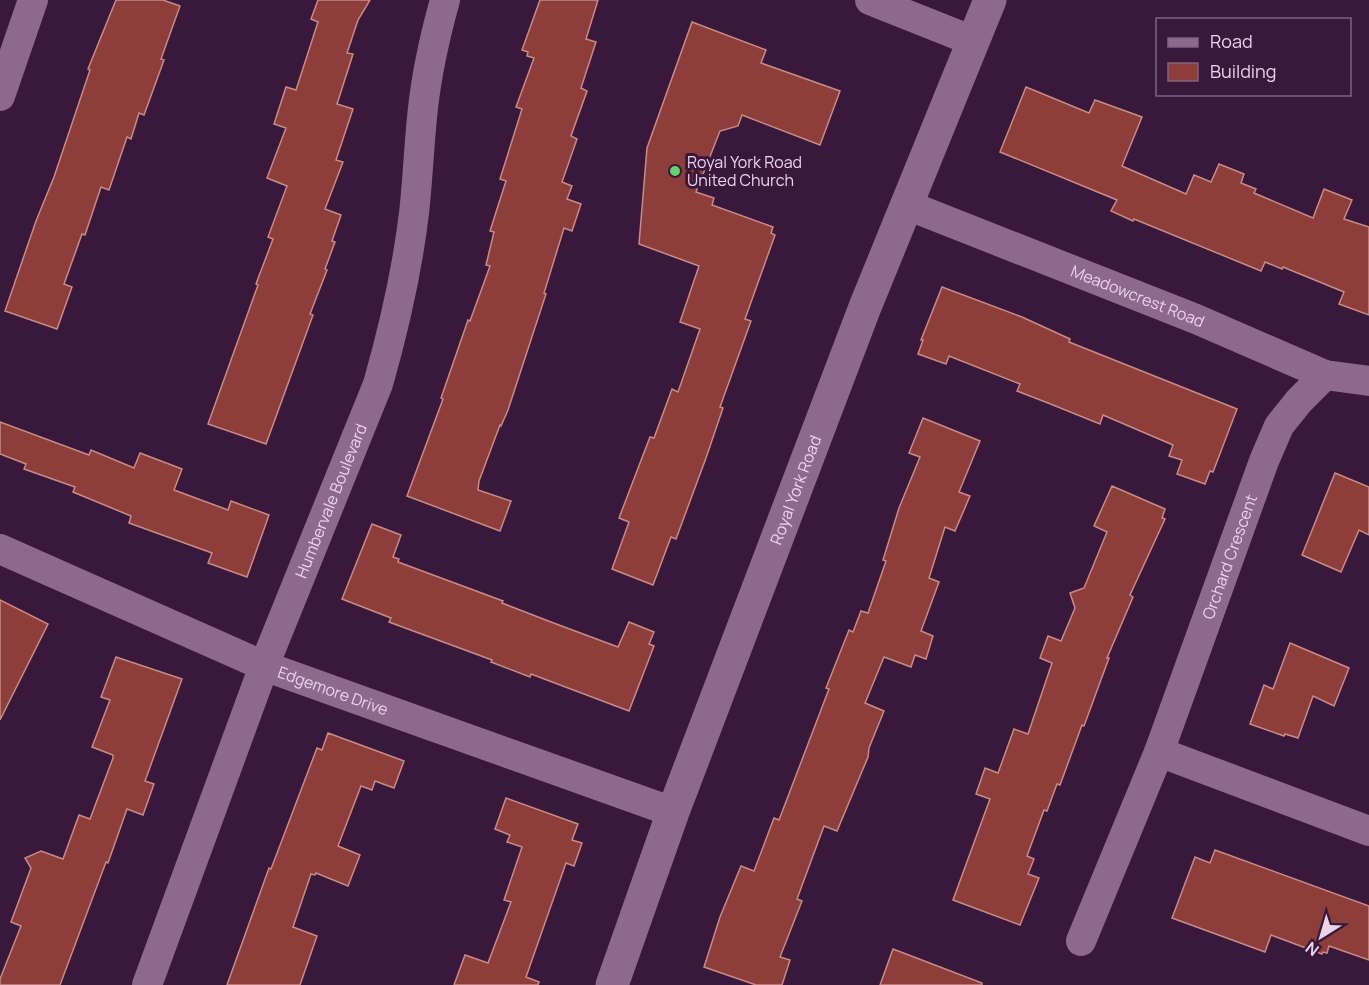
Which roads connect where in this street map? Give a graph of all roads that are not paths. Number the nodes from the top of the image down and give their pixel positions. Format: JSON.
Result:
{"nodes":[{"id":1,"x":33,"y":0,"type":"edge"},
{"id":2,"x":445,"y":0,"type":"edge"},
{"id":3,"x":870,"y":0,"type":"edge"},
{"id":4,"x":990,"y":0,"type":"edge"},
{"id":5,"x":973,"y":41,"type":"junction"},
{"id":6,"x":0,"y":96,"type":"edge"},
{"id":7,"x":907,"y":205,"type":"junction"},
{"id":8,"x":1325,"y":375,"type":"junction"},
{"id":9,"x":1369,"y":381,"type":"edge"},
{"id":10,"x":0,"y":549,"type":"edge"},
{"id":11,"x":264,"y":666,"type":"junction"},
{"id":12,"x":1159,"y":752,"type":"junction"},
{"id":13,"x":673,"y":812,"type":"junction"},
{"id":14,"x":1369,"y":831,"type":"edge"},
{"id":15,"x":1081,"y":941,"type":"dead end"},
{"id":16,"x":147,"y":985,"type":"edge"},
{"id":17,"x":612,"y":985,"type":"edge"}],
"edges":[{"from":1,"to":6,"type":"street"},
{"from":2,"to":11,"type":"street","name":"Humbervale Boulevard"},
{"from":3,"to":5,"type":"street"},
{"from":4,"to":5,"type":"main road","name":"Royal York Road"},
{"from":5,"to":7,"type":"main road","name":"Royal York Road"},
{"from":7,"to":8,"type":"street","name":"Meadowcrest Road"},
{"from":7,"to":13,"type":"main road","name":"Royal York Road"},
{"from":8,"to":9,"type":"street","name":"Meadowcrest Road"},
{"from":8,"to":12,"type":"street","name":"Orchard Crescent"},
{"from":10,"to":11,"type":"street","name":"Edgemore Drive"},
{"from":11,"to":13,"type":"street","name":"Edgemore Drive"},
{"from":11,"to":16,"type":"street","name":"Humbervale Boulevard"},
{"from":12,"to":14,"type":"street"},
{"from":12,"to":15,"type":"street","name":"Orchard Crescent"},
{"from":13,"to":17,"type":"main road","name":"Royal York Road"}]}
